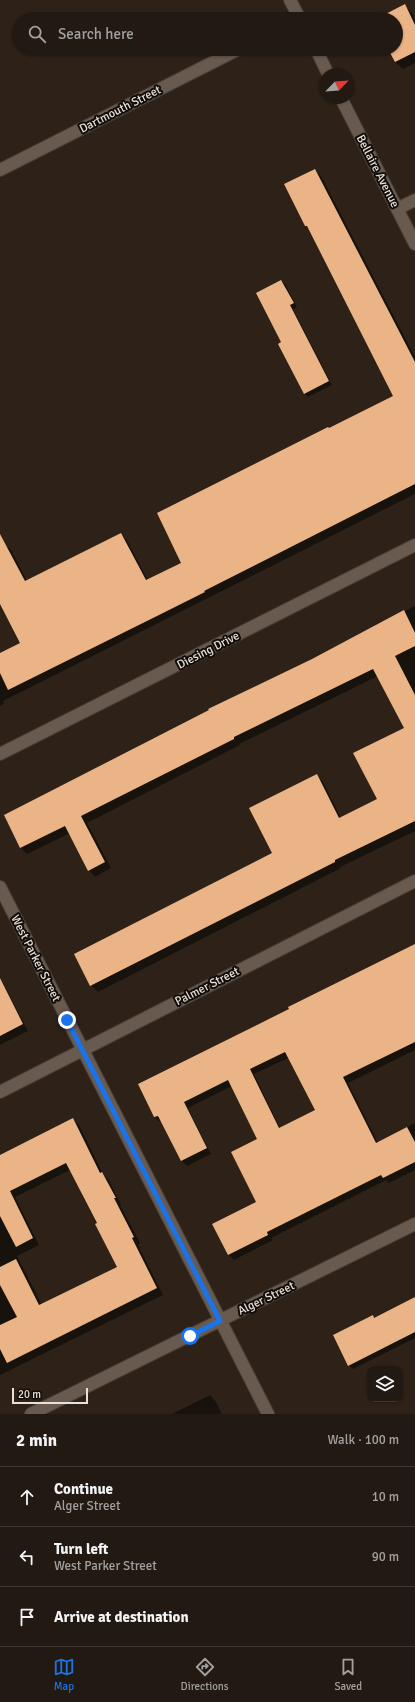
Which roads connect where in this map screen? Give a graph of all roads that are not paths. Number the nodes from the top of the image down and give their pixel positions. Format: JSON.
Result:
{"nodes":[{"id":1,"x":290,"y":0,"type":"edge"},
{"id":2,"x":296,"y":12,"type":"edge"},
{"id":3,"x":225,"y":56,"type":"edge"},
{"id":4,"x":319,"y":56,"type":"edge"},
{"id":5,"x":325,"y":68,"type":"edge"},
{"id":6,"x":344,"y":104,"type":"edge"},
{"id":7,"x":0,"y":170,"type":"edge"},
{"id":8,"x":415,"y":200,"type":"edge"},
{"id":9,"x":397,"y":209,"type":"junction"},
{"id":10,"x":415,"y":244,"type":"edge"},
{"id":11,"x":415,"y":545,"type":"edge"},
{"id":12,"x":0,"y":754,"type":"edge"},
{"id":13,"x":415,"y":881,"type":"edge"},
{"id":14,"x":0,"y":887,"type":"edge"},
{"id":15,"x":82,"y":1050,"type":"junction"},
{"id":16,"x":0,"y":1092,"type":"edge"},
{"id":17,"x":415,"y":1224,"type":"edge"},
{"id":18,"x":220,"y":1321,"type":"junction"},
{"id":19,"x":31,"y":1414,"type":"edge"},
{"id":20,"x":268,"y":1414,"type":"edge"}],
"edges":[{"from":1,"to":2,"type":"street"},
{"from":3,"to":7,"type":"street","name":"Dartmouth Street"},
{"from":4,"to":5,"type":"street"},
{"from":6,"to":9,"type":"street","name":"Bellaire Avenue"},
{"from":8,"to":9,"type":"street"},
{"from":9,"to":10,"type":"street","name":"Bellaire Avenue"},
{"from":11,"to":12,"type":"street","name":"Diesing Drive"},
{"from":13,"to":15,"type":"street","name":"Palmer Street"},
{"from":14,"to":15,"type":"street","name":"West Parker Street"},
{"from":15,"to":16,"type":"street","name":"Palmer Street"},
{"from":15,"to":18,"type":"street","name":"West Parker Street"},
{"from":17,"to":18,"type":"street","name":"Alger Street"},
{"from":18,"to":19,"type":"street","name":"Alger Street"},
{"from":18,"to":20,"type":"street","name":"West Parker Street"}]}
